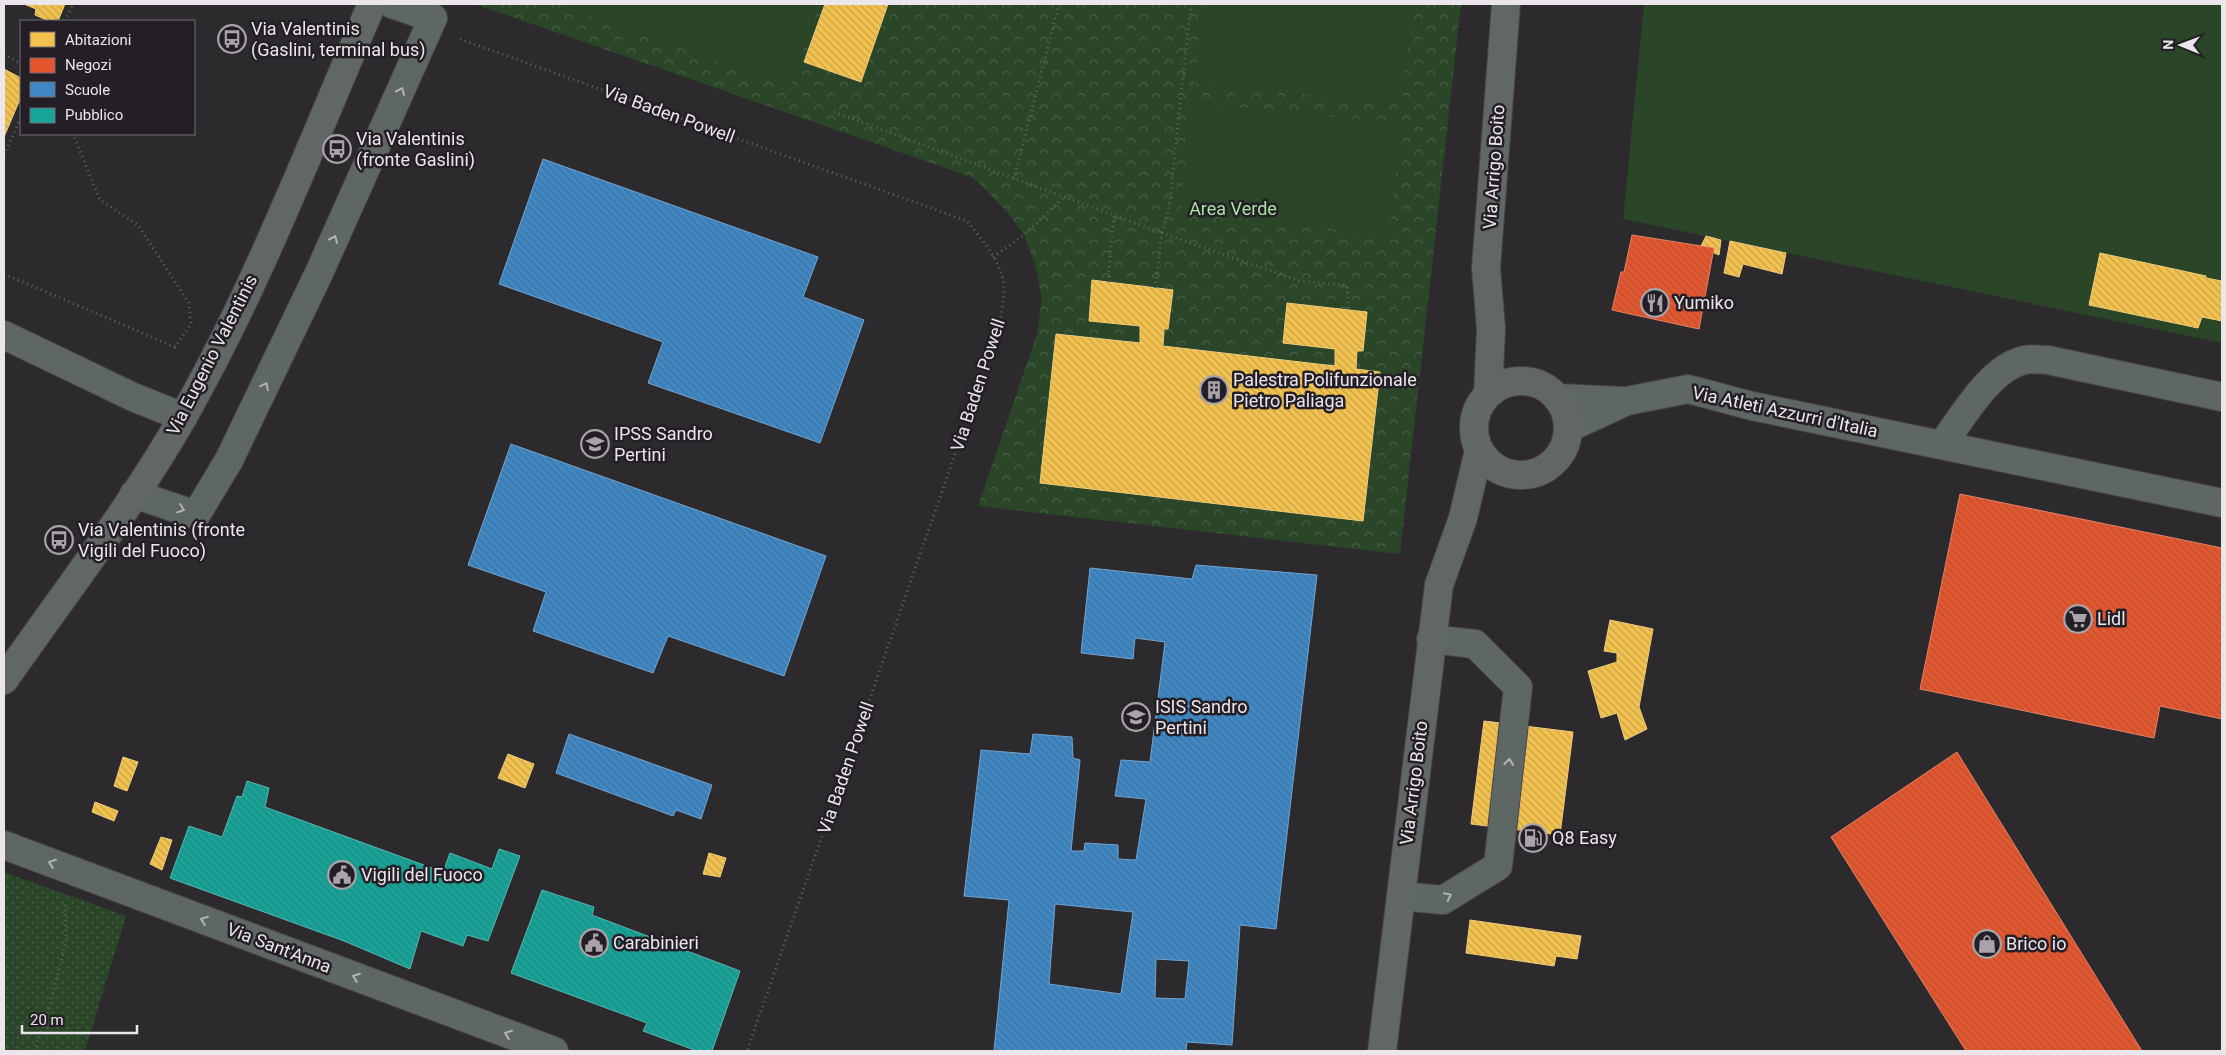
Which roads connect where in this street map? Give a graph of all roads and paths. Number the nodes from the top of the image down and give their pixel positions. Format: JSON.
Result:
{"nodes":[{"id":1,"x":73,"y":4,"type":"edge"},
{"id":2,"x":372,"y":4,"type":"edge"},
{"id":3,"x":392,"y":4,"type":"edge"},
{"id":4,"x":1059,"y":4,"type":"edge"},
{"id":5,"x":1191,"y":4,"type":"edge"},
{"id":6,"x":1506,"y":4,"type":"edge"},
{"id":7,"x":434,"y":18,"type":"junction"},
{"id":8,"x":65,"y":20,"type":"edge"},
{"id":9,"x":4,"y":54,"type":"edge"},
{"id":10,"x":20,"y":63,"type":"edge"},
{"id":11,"x":834,"y":112,"type":"dead end"},
{"id":12,"x":20,"y":119,"type":"edge"},
{"id":13,"x":73,"y":135,"type":"edge"},
{"id":14,"x":4,"y":155,"type":"edge"},
{"id":15,"x":1014,"y":179,"type":"junction"},
{"id":16,"x":1064,"y":197,"type":"junction"},
{"id":17,"x":1114,"y":216,"type":"junction"},
{"id":18,"x":1162,"y":233,"type":"junction"},
{"id":19,"x":993,"y":257,"type":"junction"},
{"id":20,"x":4,"y":274,"type":"edge"},
{"id":21,"x":1108,"y":282,"type":"dead end"},
{"id":22,"x":1155,"y":288,"type":"dead end"},
{"id":23,"x":1349,"y":311,"type":"dead end"},
{"id":24,"x":1490,"y":329,"type":"junction"},
{"id":25,"x":4,"y":335,"type":"edge"},
{"id":26,"x":1514,"y":381,"type":"junction"},
{"id":27,"x":1488,"y":394,"type":"junction"},
{"id":28,"x":2222,"y":397,"type":"edge"},
{"id":29,"x":1557,"y":398,"type":"junction"},
{"id":30,"x":1627,"y":402,"type":"junction"},
{"id":31,"x":183,"y":417,"type":"junction"},
{"id":32,"x":1568,"y":428,"type":"junction"},
{"id":33,"x":1942,"y":445,"type":"junction"},
{"id":34,"x":1480,"y":450,"type":"junction"},
{"id":35,"x":1501,"y":471,"type":"junction"},
{"id":36,"x":134,"y":494,"type":"junction"},
{"id":37,"x":2222,"y":503,"type":"edge"},
{"id":38,"x":1463,"y":518,"type":"junction"},
{"id":39,"x":1431,"y":639,"type":"junction"},
{"id":40,"x":4,"y":680,"type":"edge"},
{"id":41,"x":4,"y":845,"type":"edge"},
{"id":42,"x":1401,"y":896,"type":"junction"},
{"id":43,"x":62,"y":897,"type":"dead end"},
{"id":44,"x":34,"y":1051,"type":"edge"},
{"id":45,"x":554,"y":1051,"type":"edge"},
{"id":46,"x":747,"y":1051,"type":"edge"},
{"id":47,"x":1382,"y":1051,"type":"edge"}],
"edges":[{"from":1,"to":8,"type":"path"},
{"from":2,"to":31,"type":"main road","name":"Via Eugenio Valentinis"},
{"from":3,"to":7,"type":"street"},
{"from":4,"to":15,"type":"path"},
{"from":5,"to":18,"type":"path"},
{"from":6,"to":24,"type":"main road","name":"Via Arrigo Boito"},
{"from":7,"to":19,"type":"path","name":"Via Baden Powell"},
{"from":36,"to":7,"type":"street","one_way":true},
{"from":9,"to":10,"type":"path"},
{"from":11,"to":15,"type":"path"},
{"from":12,"to":14,"type":"path"},
{"from":13,"to":20,"type":"path"},
{"from":15,"to":16,"type":"path"},
{"from":16,"to":17,"type":"path"},
{"from":16,"to":19,"type":"path"},
{"from":17,"to":18,"type":"path"},
{"from":17,"to":21,"type":"path"},
{"from":18,"to":22,"type":"path"},
{"from":18,"to":23,"type":"path"},
{"from":19,"to":46,"type":"path","name":"Via Baden Powell"},
{"from":24,"to":26,"type":"main road","name":"Via Arrigo Boito"},
{"from":24,"to":27,"type":"main road","name":"Via Arrigo Boito"},
{"from":25,"to":31,"type":"street"},
{"from":26,"to":27,"type":"main road"},
{"from":26,"to":29,"type":"main road"},
{"from":27,"to":34,"type":"main road"},
{"from":28,"to":33,"type":"street"},
{"from":29,"to":30,"type":"street","name":"Via Atleti Azzurri d'Italia"},
{"from":29,"to":32,"type":"main road"},
{"from":30,"to":32,"type":"street","name":"Via Atleti Azzurri d'Italia"},
{"from":30,"to":33,"type":"street","name":"Via Atleti Azzurri d'Italia"},
{"from":31,"to":36,"type":"main road","name":"Via Eugenio Valentinis"},
{"from":32,"to":35,"type":"main road"},
{"from":33,"to":37,"type":"street","name":"Via Atleti Azzurri d'Italia"},
{"from":34,"to":35,"type":"main road"},
{"from":34,"to":38,"type":"main road","name":"Via Arrigo Boito"},
{"from":35,"to":38,"type":"main road","name":"Via Arrigo Boito"},
{"from":36,"to":40,"type":"main road","name":"Via Eugenio Valentinis"},
{"from":38,"to":39,"type":"main road","name":"Via Arrigo Boito"},
{"from":39,"to":42,"type":"main road","name":"Via Arrigo Boito"},
{"from":42,"to":39,"type":"street","one_way":true},
{"from":45,"to":41,"type":"street","name":"Via Sant'Anna","one_way":true},
{"from":42,"to":47,"type":"main road","name":"Via Arrigo Boito"},
{"from":43,"to":44,"type":"path"}]}
